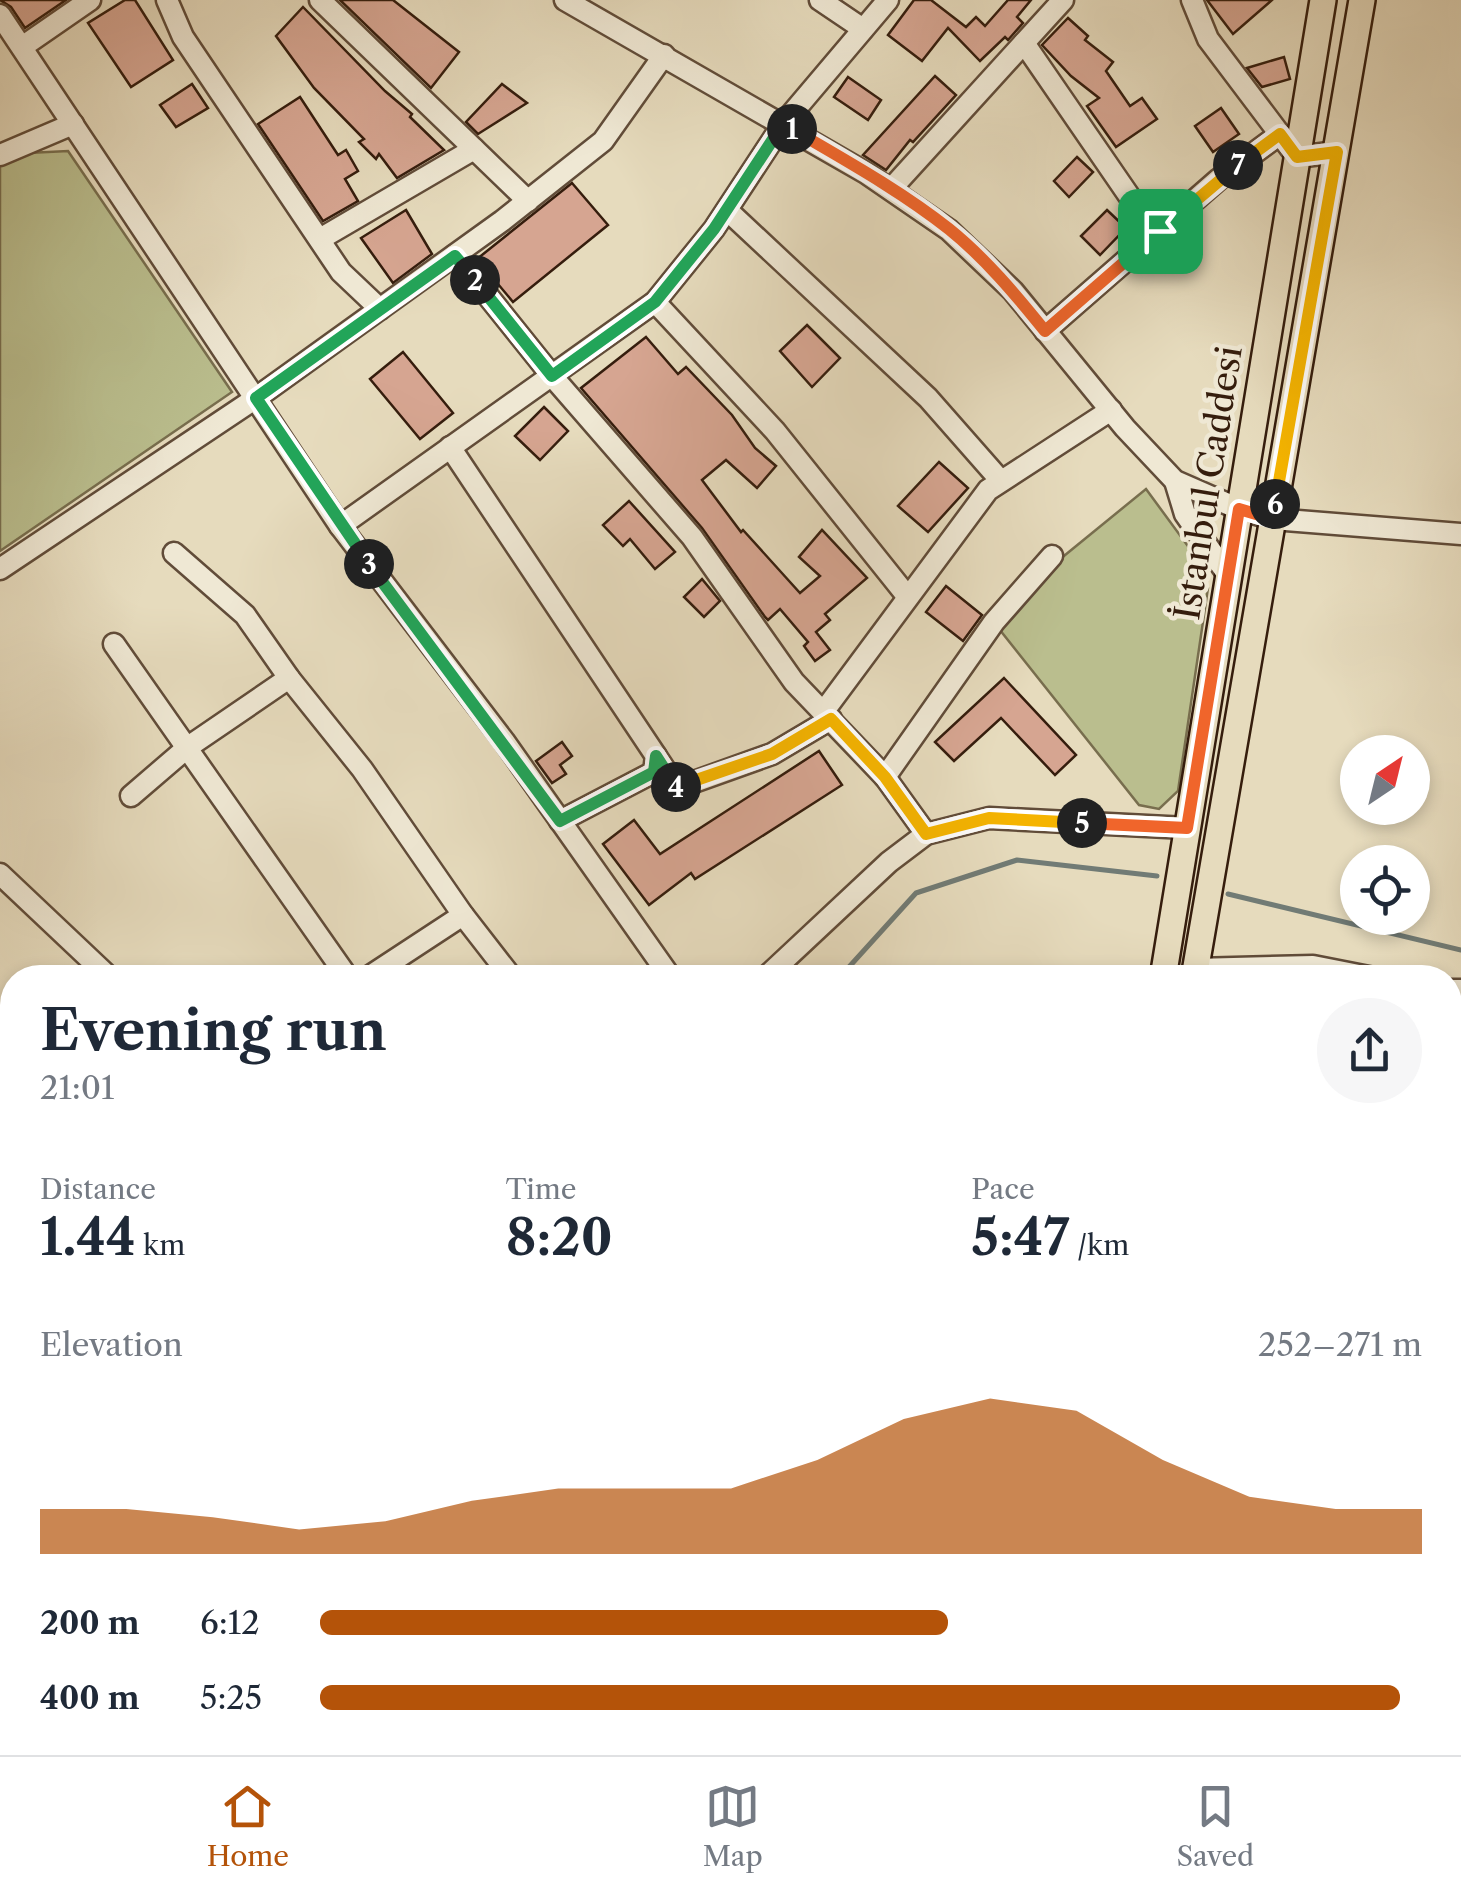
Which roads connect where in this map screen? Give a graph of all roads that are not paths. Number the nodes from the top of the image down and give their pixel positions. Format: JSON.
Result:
{"nodes":[{"id":1,"x":90,"y":0,"type":"edge"},
{"id":2,"x":167,"y":0,"type":"edge"},
{"id":3,"x":320,"y":0,"type":"edge"},
{"id":4,"x":565,"y":0,"type":"edge"},
{"id":5,"x":820,"y":0,"type":"edge"},
{"id":6,"x":888,"y":0,"type":"edge"},
{"id":7,"x":1063,"y":0,"type":"edge"},
{"id":8,"x":1192,"y":0,"type":"edge"},
{"id":9,"x":1323,"y":0,"type":"edge"},
{"id":10,"x":1362,"y":0,"type":"edge"},
{"id":11,"x":0,"y":15,"type":"edge"},
{"id":12,"x":864,"y":30,"type":"junction"},
{"id":13,"x":1024,"y":43,"type":"junction"},
{"id":14,"x":22,"y":47,"type":"junction"},
{"id":15,"x":664,"y":56,"type":"junction"},
{"id":16,"x":73,"y":124,"type":"junction"},
{"id":17,"x":783,"y":124,"type":"junction"},
{"id":18,"x":1280,"y":134,"type":"junction"},
{"id":19,"x":474,"y":149,"type":"junction"},
{"id":20,"x":1337,"y":152,"type":"junction"},
{"id":21,"x":0,"y":155,"type":"edge"},
{"id":22,"x":1297,"y":157,"type":"junction"},
{"id":23,"x":890,"y":190,"type":"junction"},
{"id":24,"x":528,"y":201,"type":"junction"},
{"id":25,"x":726,"y":210,"type":"junction"},
{"id":26,"x":1160,"y":231,"type":"junction"},
{"id":27,"x":320,"y":239,"type":"junction"},
{"id":28,"x":455,"y":256,"type":"junction"},
{"id":29,"x":655,"y":302,"type":"junction"},
{"id":30,"x":380,"y":309,"type":"junction"},
{"id":31,"x":1045,"y":331,"type":"junction"},
{"id":32,"x":552,"y":376,"type":"junction"},
{"id":33,"x":256,"y":398,"type":"junction"},
{"id":34,"x":1110,"y":410,"type":"junction"},
{"id":35,"x":450,"y":448,"type":"junction"},
{"id":36,"x":1175,"y":481,"type":"junction"},
{"id":37,"x":1002,"y":482,"type":"junction"},
{"id":38,"x":1239,"y":509,"type":"junction"},
{"id":39,"x":1273,"y":519,"type":"junction"},
{"id":40,"x":340,"y":526,"type":"junction"},
{"id":41,"x":1461,"y":534,"type":"edge"},
{"id":42,"x":174,"y":553,"type":"dead end"},
{"id":43,"x":1052,"y":556,"type":"dead end"},
{"id":44,"x":0,"y":569,"type":"edge"},
{"id":45,"x":1228,"y":575,"type":"junction"},
{"id":46,"x":907,"y":596,"type":"junction"},
{"id":47,"x":114,"y":644,"type":"dead end"},
{"id":48,"x":289,"y":678,"type":"junction"},
{"id":49,"x":828,"y":715,"type":"junction"},
{"id":50,"x":188,"y":747,"type":"junction"},
{"id":51,"x":656,"y":756,"type":"junction"},
{"id":52,"x":885,"y":777,"type":"junction"},
{"id":53,"x":131,"y":796,"type":"dead end"},
{"id":54,"x":560,"y":821,"type":"junction"},
{"id":55,"x":1187,"y":828,"type":"junction"},
{"id":56,"x":926,"y":834,"type":"junction"},
{"id":57,"x":0,"y":874,"type":"edge"},
{"id":58,"x":463,"y":914,"type":"junction"},
{"id":59,"x":96,"y":965,"type":"edge"},
{"id":60,"x":339,"y":965,"type":"edge"},
{"id":61,"x":386,"y":965,"type":"edge"},
{"id":62,"x":502,"y":965,"type":"edge"},
{"id":63,"x":662,"y":965,"type":"edge"},
{"id":64,"x":780,"y":965,"type":"edge"},
{"id":65,"x":1164,"y":965,"type":"edge"},
{"id":66,"x":1195,"y":965,"type":"edge"}],
"edges":[{"from":1,"to":14,"type":"street"},
{"from":2,"to":27,"type":"street"},
{"from":3,"to":19,"type":"street"},
{"from":4,"to":15,"type":"street"},
{"from":5,"to":12,"type":"street"},
{"from":6,"to":12,"type":"street"},
{"from":7,"to":13,"type":"street"},
{"from":8,"to":18,"type":"street"},
{"from":9,"to":22,"type":"main road","name":"İstanbul Caddesi"},
{"from":10,"to":20,"type":"main road","name":"İstanbul Caddesi"},
{"from":11,"to":14,"type":"street"},
{"from":12,"to":17,"type":"street"},
{"from":13,"to":23,"type":"street"},
{"from":13,"to":26,"type":"street"},
{"from":14,"to":16,"type":"street"},
{"from":15,"to":17,"type":"street"},
{"from":15,"to":24,"type":"street"},
{"from":16,"to":21,"type":"street"},
{"from":16,"to":33,"type":"street"},
{"from":17,"to":23,"type":"street"},
{"from":17,"to":25,"type":"street"},
{"from":18,"to":22,"type":"street"},
{"from":18,"to":26,"type":"street"},
{"from":19,"to":24,"type":"street"},
{"from":19,"to":27,"type":"street"},
{"from":20,"to":22,"type":"street"},
{"from":20,"to":39,"type":"main road","name":"İstanbul Caddesi"},
{"from":22,"to":38,"type":"main road","name":"İstanbul Caddesi"},
{"from":23,"to":31,"type":"street"},
{"from":24,"to":28,"type":"street"},
{"from":25,"to":29,"type":"street"},
{"from":25,"to":37,"type":"street"},
{"from":26,"to":31,"type":"street"},
{"from":27,"to":30,"type":"street"},
{"from":28,"to":30,"type":"street"},
{"from":28,"to":32,"type":"street"},
{"from":29,"to":32,"type":"street"},
{"from":29,"to":46,"type":"street"},
{"from":30,"to":33,"type":"street"},
{"from":31,"to":34,"type":"street"},
{"from":32,"to":35,"type":"street"},
{"from":32,"to":49,"type":"street"},
{"from":33,"to":40,"type":"street"},
{"from":33,"to":44,"type":"street"},
{"from":34,"to":36,"type":"street"},
{"from":34,"to":37,"type":"street"},
{"from":35,"to":40,"type":"street"},
{"from":35,"to":51,"type":"street"},
{"from":36,"to":38,"type":"street"},
{"from":36,"to":45,"type":"street"},
{"from":37,"to":46,"type":"street"},
{"from":38,"to":39,"type":"street"},
{"from":38,"to":45,"type":"main road","name":"İstanbul Caddesi"},
{"from":39,"to":41,"type":"street"},
{"from":39,"to":66,"type":"main road","name":"İstanbul Caddesi"},
{"from":40,"to":54,"type":"street"},
{"from":42,"to":48,"type":"street"},
{"from":43,"to":52,"type":"street"},
{"from":45,"to":55,"type":"main road","name":"İstanbul Caddesi"},
{"from":46,"to":49,"type":"street"},
{"from":47,"to":50,"type":"street"},
{"from":48,"to":50,"type":"street"},
{"from":48,"to":58,"type":"street"},
{"from":49,"to":51,"type":"street"},
{"from":49,"to":52,"type":"street"},
{"from":50,"to":53,"type":"street"},
{"from":50,"to":60,"type":"street"},
{"from":51,"to":54,"type":"street"},
{"from":52,"to":56,"type":"street"},
{"from":54,"to":63,"type":"street"},
{"from":55,"to":56,"type":"street"},
{"from":55,"to":65,"type":"main road","name":"İstanbul Caddesi"},
{"from":56,"to":64,"type":"street"},
{"from":57,"to":59,"type":"street"},
{"from":58,"to":61,"type":"street"},
{"from":58,"to":62,"type":"street"}]}
